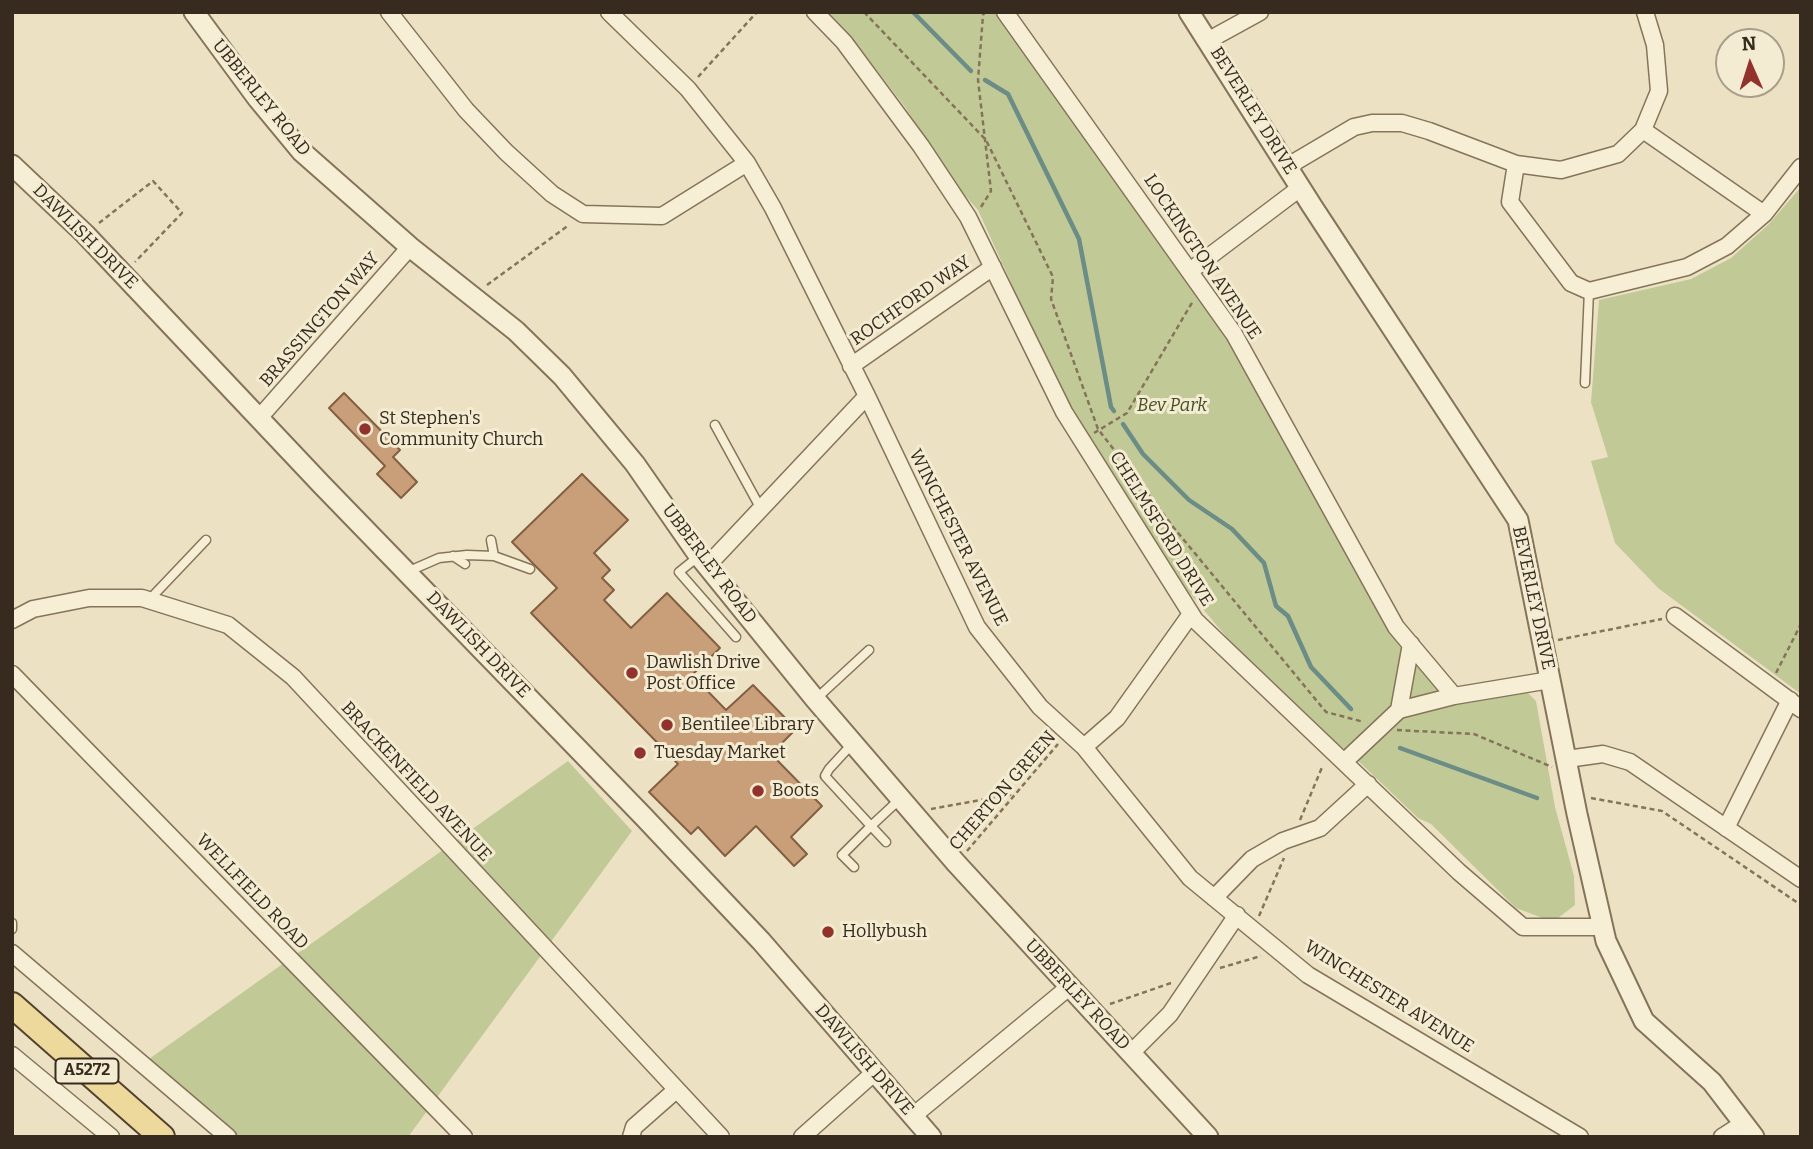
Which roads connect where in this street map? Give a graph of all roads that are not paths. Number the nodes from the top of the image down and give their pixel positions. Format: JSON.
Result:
{"nodes":[{"id":1,"x":194,"y":12,"type":"edge"},
{"id":2,"x":389,"y":12,"type":"edge"},
{"id":3,"x":609,"y":12,"type":"edge"},
{"id":4,"x":815,"y":12,"type":"edge"},
{"id":5,"x":1005,"y":12,"type":"edge"},
{"id":6,"x":1189,"y":12,"type":"edge"},
{"id":7,"x":1259,"y":12,"type":"edge"},
{"id":8,"x":1645,"y":12,"type":"edge"},
{"id":9,"x":1209,"y":40,"type":"junction"},
{"id":10,"x":1643,"y":130,"type":"junction"},
{"id":11,"x":747,"y":163,"type":"junction"},
{"id":12,"x":12,"y":164,"type":"edge"},
{"id":13,"x":1516,"y":164,"type":"junction"},
{"id":14,"x":1288,"y":166,"type":"junction"},
{"id":15,"x":1801,"y":167,"type":"edge"},
{"id":16,"x":1300,"y":187,"type":"junction"},
{"id":17,"x":1764,"y":214,"type":"junction"},
{"id":18,"x":410,"y":247,"type":"junction"},
{"id":19,"x":993,"y":267,"type":"junction"},
{"id":20,"x":1190,"y":271,"type":"junction"},
{"id":21,"x":1589,"y":291,"type":"junction"},
{"id":22,"x":851,"y":366,"type":"junction"},
{"id":23,"x":1585,"y":383,"type":"dead end"},
{"id":24,"x":867,"y":396,"type":"junction"},
{"id":25,"x":258,"y":418,"type":"junction"},
{"id":26,"x":715,"y":425,"type":"dead end"},
{"id":27,"x":761,"y":509,"type":"junction"},
{"id":28,"x":206,"y":540,"type":"dead end"},
{"id":29,"x":491,"y":540,"type":"dead end"},
{"id":30,"x":453,"y":556,"type":"junction"},
{"id":31,"x":494,"y":556,"type":"junction"},
{"id":32,"x":703,"y":561,"type":"junction"},
{"id":33,"x":465,"y":564,"type":"dead end"},
{"id":34,"x":530,"y":569,"type":"dead end"},
{"id":35,"x":407,"y":572,"type":"junction"},
{"id":36,"x":149,"y":600,"type":"junction"},
{"id":37,"x":1191,"y":614,"type":"junction"},
{"id":38,"x":1675,"y":616,"type":"road end"},
{"id":39,"x":12,"y":620,"type":"edge"},
{"id":40,"x":736,"y":638,"type":"dead end"},
{"id":41,"x":1411,"y":644,"type":"junction"},
{"id":42,"x":869,"y":650,"type":"dead end"},
{"id":43,"x":12,"y":674,"type":"edge"},
{"id":44,"x":1550,"y":680,"type":"junction"},
{"id":45,"x":1454,"y":696,"type":"junction"},
{"id":46,"x":815,"y":699,"type":"junction"},
{"id":47,"x":1795,"y":704,"type":"edge"},
{"id":48,"x":1399,"y":710,"type":"junction"},
{"id":49,"x":853,"y":743,"type":"junction"},
{"id":50,"x":1084,"y":747,"type":"junction"},
{"id":51,"x":1345,"y":761,"type":"junction"},
{"id":52,"x":1568,"y":767,"type":"junction"},
{"id":53,"x":1368,"y":784,"type":"junction"},
{"id":54,"x":908,"y":805,"type":"junction"},
{"id":55,"x":872,"y":826,"type":"junction"},
{"id":56,"x":1726,"y":828,"type":"junction"},
{"id":57,"x":886,"y":842,"type":"dead end"},
{"id":58,"x":854,"y":867,"type":"dead end"},
{"id":59,"x":1801,"y":879,"type":"edge"},
{"id":60,"x":1214,"y":898,"type":"junction"},
{"id":61,"x":1237,"y":915,"type":"junction"},
{"id":62,"x":12,"y":923,"type":"edge"},
{"id":63,"x":1602,"y":927,"type":"junction"},
{"id":64,"x":12,"y":929,"type":"edge"},
{"id":65,"x":12,"y":954,"type":"edge"},
{"id":66,"x":1069,"y":987,"type":"junction"},
{"id":67,"x":12,"y":1005,"type":"edge"},
{"id":68,"x":1130,"y":1053,"type":"junction"},
{"id":69,"x":12,"y":1055,"type":"edge"},
{"id":70,"x":875,"y":1072,"type":"junction"},
{"id":71,"x":676,"y":1090,"type":"junction"},
{"id":72,"x":913,"y":1115,"type":"junction"},
{"id":73,"x":1749,"y":1130,"type":"edge"},
{"id":74,"x":110,"y":1137,"type":"edge"},
{"id":75,"x":162,"y":1137,"type":"edge"},
{"id":76,"x":228,"y":1137,"type":"edge"},
{"id":77,"x":464,"y":1137,"type":"edge"},
{"id":78,"x":631,"y":1137,"type":"edge"},
{"id":79,"x":720,"y":1137,"type":"edge"},
{"id":80,"x":802,"y":1137,"type":"edge"},
{"id":81,"x":931,"y":1137,"type":"edge"},
{"id":82,"x":1208,"y":1137,"type":"edge"},
{"id":83,"x":1580,"y":1137,"type":"edge"},
{"id":84,"x":1722,"y":1137,"type":"edge"}],
"edges":[{"from":1,"to":18,"type":"street","name":"UBBERLEY ROAD"},
{"from":2,"to":11,"type":"street"},
{"from":3,"to":11,"type":"street","name":"WINCHESTER AVENUE"},
{"from":4,"to":19,"type":"street","name":"CHELMSFORD DRIVE"},
{"from":5,"to":20,"type":"street","name":"LOCKINGTON AVENUE"},
{"from":6,"to":9,"type":"street","name":"BEVERLEY DRIVE"},
{"from":7,"to":9,"type":"street"},
{"from":8,"to":10,"type":"street"},
{"from":9,"to":14,"type":"street","name":"BEVERLEY DRIVE"},
{"from":10,"to":13,"type":"street"},
{"from":10,"to":17,"type":"street"},
{"from":11,"to":22,"type":"street","name":"WINCHESTER AVENUE"},
{"from":12,"to":25,"type":"street","name":"DAWLISH DRIVE"},
{"from":13,"to":14,"type":"street"},
{"from":13,"to":21,"type":"street"},
{"from":14,"to":16,"type":"street","name":"BEVERLEY DRIVE"},
{"from":15,"to":17,"type":"street"},
{"from":16,"to":20,"type":"street"},
{"from":16,"to":44,"type":"street","name":"BEVERLEY DRIVE"},
{"from":17,"to":21,"type":"street"},
{"from":18,"to":25,"type":"street","name":"BRASSINGTON WAY"},
{"from":18,"to":32,"type":"street","name":"UBBERLEY ROAD"},
{"from":19,"to":22,"type":"street","name":"ROCHFORD WAY"},
{"from":19,"to":37,"type":"street","name":"CHELMSFORD DRIVE"},
{"from":20,"to":41,"type":"street","name":"LOCKINGTON AVENUE"},
{"from":21,"to":23,"type":"lane"},
{"from":22,"to":24,"type":"street","name":"WINCHESTER AVENUE"},
{"from":24,"to":27,"type":"street"},
{"from":24,"to":50,"type":"street","name":"WINCHESTER AVENUE"},
{"from":25,"to":35,"type":"street","name":"DAWLISH DRIVE"},
{"from":26,"to":27,"type":"lane"},
{"from":27,"to":32,"type":"street"},
{"from":28,"to":36,"type":"lane"},
{"from":29,"to":31,"type":"lane"},
{"from":30,"to":31,"type":"lane"},
{"from":30,"to":33,"type":"lane"},
{"from":30,"to":35,"type":"lane"},
{"from":31,"to":34,"type":"lane"},
{"from":32,"to":40,"type":"lane"},
{"from":32,"to":46,"type":"street","name":"UBBERLEY ROAD"},
{"from":35,"to":70,"type":"street","name":"DAWLISH DRIVE"},
{"from":36,"to":39,"type":"street","name":"BRACKENFIELD AVENUE"},
{"from":36,"to":71,"type":"street","name":"BRACKENFIELD AVENUE"},
{"from":37,"to":50,"type":"street"},
{"from":37,"to":51,"type":"street","name":"CHELMSFORD DRIVE"},
{"from":38,"to":47,"type":"street"},
{"from":41,"to":45,"type":"street","name":"LOCKINGTON AVENUE"},
{"from":41,"to":48,"type":"street"},
{"from":42,"to":46,"type":"lane"},
{"from":43,"to":77,"type":"street","name":"WELLFIELD ROAD"},
{"from":44,"to":45,"type":"street"},
{"from":44,"to":52,"type":"street","name":"BEVERLEY DRIVE"},
{"from":45,"to":48,"type":"street"},
{"from":46,"to":49,"type":"street","name":"UBBERLEY ROAD"},
{"from":47,"to":56,"type":"street"},
{"from":48,"to":51,"type":"street"},
{"from":49,"to":54,"type":"street","name":"UBBERLEY ROAD"},
{"from":49,"to":55,"type":"lane"},
{"from":50,"to":60,"type":"street","name":"WINCHESTER AVENUE"},
{"from":51,"to":53,"type":"street","name":"CHELMSFORD DRIVE"},
{"from":52,"to":56,"type":"street"},
{"from":52,"to":63,"type":"street","name":"BEVERLEY DRIVE"},
{"from":53,"to":60,"type":"street"},
{"from":53,"to":63,"type":"street","name":"CHELMSFORD DRIVE"},
{"from":54,"to":55,"type":"lane"},
{"from":54,"to":66,"type":"street","name":"UBBERLEY ROAD"},
{"from":55,"to":57,"type":"lane"},
{"from":55,"to":58,"type":"lane"},
{"from":56,"to":59,"type":"street"},
{"from":60,"to":61,"type":"street","name":"WINCHESTER AVENUE"},
{"from":61,"to":68,"type":"street"},
{"from":61,"to":83,"type":"street","name":"WINCHESTER AVENUE"},
{"from":62,"to":64,"type":"lane"},
{"from":63,"to":73,"type":"street","name":"BEVERLEY DRIVE"},
{"from":65,"to":76,"type":"street"},
{"from":66,"to":68,"type":"street","name":"UBBERLEY ROAD"},
{"from":66,"to":72,"type":"street"},
{"from":67,"to":75,"type":"main road","number":"A5272"},
{"from":68,"to":82,"type":"street","name":"UBBERLEY ROAD"},
{"from":69,"to":74,"type":"street"},
{"from":70,"to":72,"type":"street","name":"DAWLISH DRIVE"},
{"from":70,"to":80,"type":"street"},
{"from":71,"to":78,"type":"street"},
{"from":71,"to":79,"type":"street","name":"BRACKENFIELD AVENUE"},
{"from":72,"to":81,"type":"street","name":"DAWLISH DRIVE"},
{"from":73,"to":84,"type":"street"}]}
